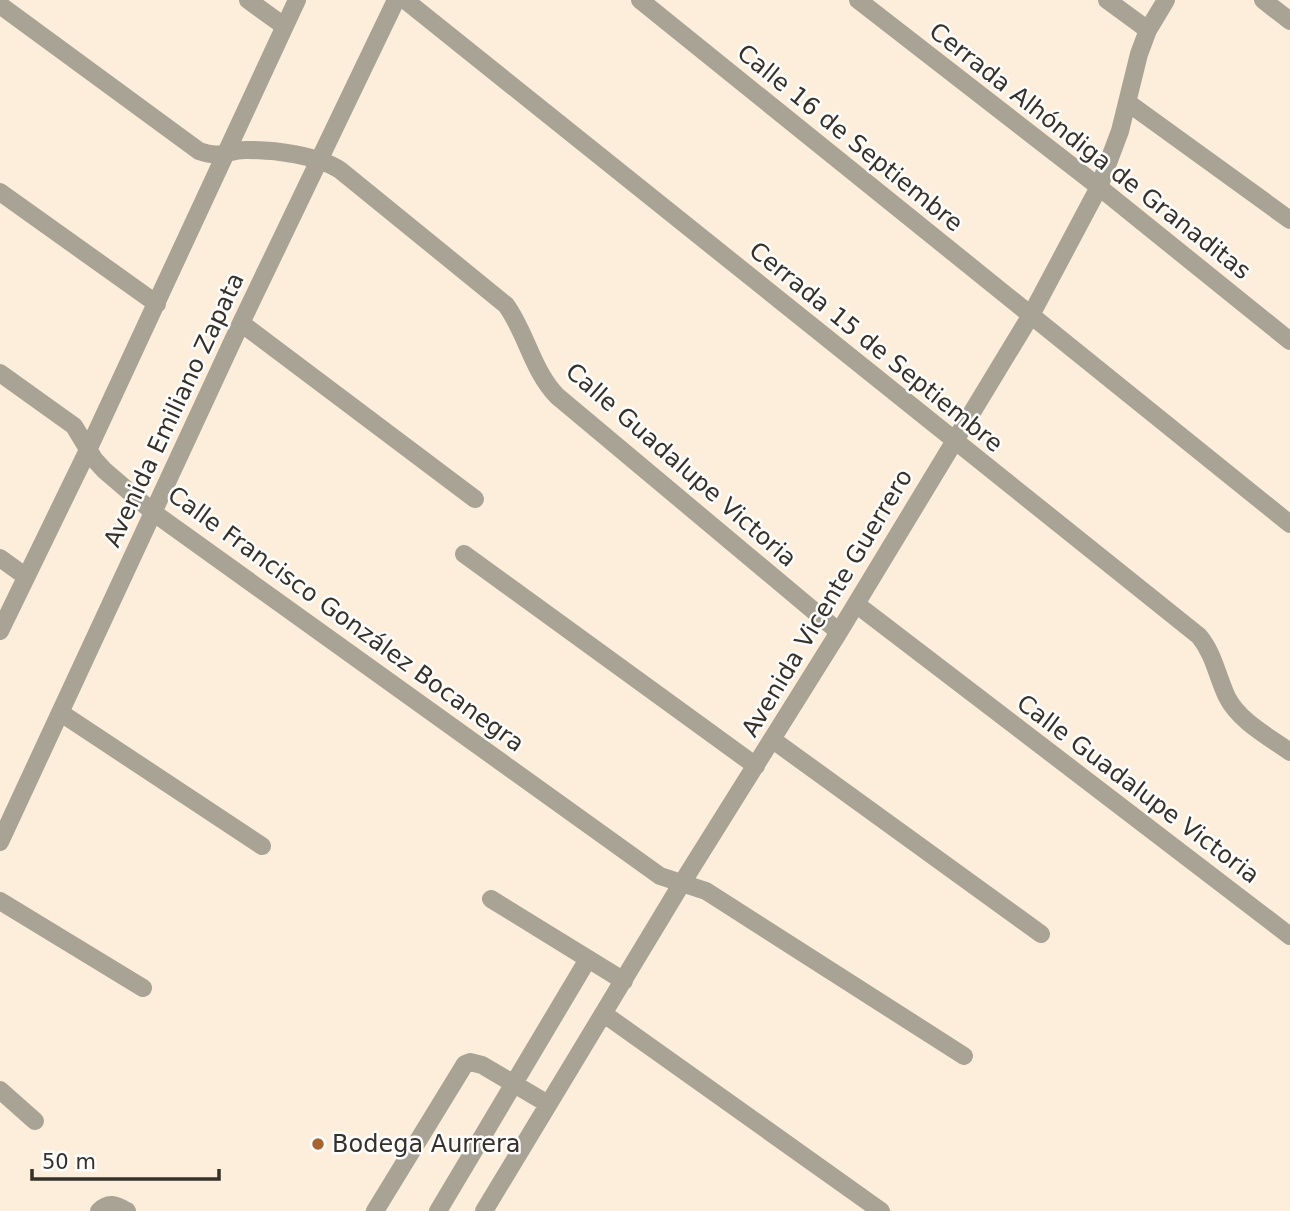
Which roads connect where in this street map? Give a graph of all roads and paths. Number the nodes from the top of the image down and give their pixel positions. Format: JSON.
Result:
{"nodes":[{"id":1,"x":248,"y":0,"type":"edge"},
{"id":2,"x":297,"y":0,"type":"edge"},
{"id":3,"x":397,"y":0,"type":"edge"},
{"id":4,"x":405,"y":0,"type":"edge"},
{"id":5,"x":639,"y":0,"type":"edge"},
{"id":6,"x":858,"y":0,"type":"edge"},
{"id":7,"x":1107,"y":0,"type":"edge"},
{"id":8,"x":1166,"y":0,"type":"edge"},
{"id":9,"x":1263,"y":0,"type":"edge"},
{"id":10,"x":0,"y":5,"type":"edge"},
{"id":11,"x":1290,"y":21,"type":"edge"},
{"id":12,"x":284,"y":26,"type":"junction"},
{"id":13,"x":1148,"y":30,"type":"junction"},
{"id":14,"x":1128,"y":102,"type":"junction"},
{"id":15,"x":226,"y":155,"type":"junction"},
{"id":16,"x":318,"y":160,"type":"junction"},
{"id":17,"x":1099,"y":187,"type":"junction"},
{"id":18,"x":0,"y":191,"type":"edge"},
{"id":19,"x":1290,"y":220,"type":"edge"},
{"id":20,"x":157,"y":303,"type":"junction"},
{"id":21,"x":1031,"y":315,"type":"junction"},
{"id":22,"x":241,"y":323,"type":"junction"},
{"id":23,"x":1290,"y":341,"type":"edge"},
{"id":24,"x":0,"y":373,"type":"edge"},
{"id":25,"x":954,"y":442,"type":"junction"},
{"id":26,"x":88,"y":450,"type":"junction"},
{"id":27,"x":475,"y":499,"type":"dead end"},
{"id":28,"x":154,"y":513,"type":"junction"},
{"id":29,"x":1290,"y":524,"type":"edge"},
{"id":30,"x":464,"y":554,"type":"dead end"},
{"id":31,"x":0,"y":558,"type":"edge"},
{"id":32,"x":25,"y":576,"type":"junction"},
{"id":33,"x":856,"y":604,"type":"junction"},
{"id":34,"x":0,"y":631,"type":"edge"},
{"id":35,"x":839,"y":632,"type":"junction"},
{"id":36,"x":61,"y":713,"type":"junction"},
{"id":37,"x":773,"y":740,"type":"junction"},
{"id":38,"x":1290,"y":752,"type":"edge"},
{"id":39,"x":756,"y":766,"type":"junction"},
{"id":40,"x":0,"y":842,"type":"edge"},
{"id":41,"x":262,"y":846,"type":"dead end"},
{"id":42,"x":682,"y":883,"type":"junction"},
{"id":43,"x":491,"y":899,"type":"dead end"},
{"id":44,"x":0,"y":901,"type":"edge"},
{"id":45,"x":1041,"y":934,"type":"dead end"},
{"id":46,"x":1290,"y":936,"type":"edge"},
{"id":47,"x":588,"y":959,"type":"junction"},
{"id":48,"x":624,"y":981,"type":"junction"},
{"id":49,"x":143,"y":988,"type":"dead end"},
{"id":50,"x":604,"y":1014,"type":"junction"},
{"id":51,"x":964,"y":1056,"type":"dead end"},
{"id":52,"x":514,"y":1083,"type":"junction"},
{"id":53,"x":0,"y":1090,"type":"edge"},
{"id":54,"x":548,"y":1104,"type":"junction"},
{"id":55,"x":35,"y":1121,"type":"dead end"},
{"id":56,"x":99,"y":1211,"type":"edge"},
{"id":57,"x":127,"y":1211,"type":"edge"},
{"id":58,"x":375,"y":1211,"type":"edge"},
{"id":59,"x":438,"y":1211,"type":"edge"},
{"id":60,"x":484,"y":1211,"type":"edge"},
{"id":61,"x":881,"y":1211,"type":"edge"}],
"edges":[{"from":1,"to":12,"type":"street"},
{"from":2,"to":12,"type":"street"},
{"from":3,"to":16,"type":"street","name":"Avenida Emiliano Zapata"},
{"from":4,"to":25,"type":"street","name":"Cerrada 15 de Septiembre"},
{"from":5,"to":21,"type":"street","name":"Calle 16 de Septiembre"},
{"from":6,"to":17,"type":"street","name":"Cerrada Alhóndiga de Granaditas"},
{"from":7,"to":13,"type":"street"},
{"from":8,"to":13,"type":"street","name":"Avenida Vicente Guerrero"},
{"from":9,"to":11,"type":"street"},
{"from":10,"to":15,"type":"street"},
{"from":12,"to":15,"type":"street"},
{"from":13,"to":14,"type":"street","name":"Avenida Vicente Guerrero"},
{"from":14,"to":17,"type":"street","name":"Avenida Vicente Guerrero"},
{"from":14,"to":19,"type":"street"},
{"from":15,"to":16,"type":"street"},
{"from":15,"to":20,"type":"street"},
{"from":16,"to":22,"type":"street","name":"Avenida Emiliano Zapata"},
{"from":16,"to":35,"type":"street","name":"Calle Guadalupe Victoria"},
{"from":17,"to":21,"type":"street","name":"Avenida Vicente Guerrero"},
{"from":17,"to":23,"type":"street","name":"Cerrada Alhóndiga de Granaditas"},
{"from":18,"to":20,"type":"street"},
{"from":20,"to":26,"type":"street"},
{"from":21,"to":25,"type":"street","name":"Avenida Vicente Guerrero"},
{"from":21,"to":29,"type":"street","name":"Calle 16 de Septiembre"},
{"from":22,"to":27,"type":"street"},
{"from":22,"to":28,"type":"street","name":"Avenida Emiliano Zapata"},
{"from":24,"to":26,"type":"street","name":"Calle Francisco González Bocanegra"},
{"from":25,"to":33,"type":"street","name":"Avenida Vicente Guerrero"},
{"from":25,"to":38,"type":"street","name":"Cerrada 15 de Septiembre"},
{"from":26,"to":28,"type":"street","name":"Calle Francisco González Bocanegra"},
{"from":26,"to":32,"type":"street"},
{"from":28,"to":36,"type":"street","name":"Avenida Emiliano Zapata"},
{"from":28,"to":42,"type":"street","name":"Calle Francisco González Bocanegra"},
{"from":30,"to":39,"type":"street"},
{"from":31,"to":32,"type":"street"},
{"from":32,"to":34,"type":"street"},
{"from":33,"to":35,"type":"street","name":"Avenida Vicente Guerrero"},
{"from":33,"to":46,"type":"street","name":"Calle Guadalupe Victoria"},
{"from":35,"to":37,"type":"street","name":"Avenida Vicente Guerrero"},
{"from":36,"to":40,"type":"street","name":"Avenida Emiliano Zapata"},
{"from":36,"to":41,"type":"street"},
{"from":37,"to":39,"type":"street","name":"Avenida Vicente Guerrero"},
{"from":37,"to":45,"type":"street"},
{"from":39,"to":42,"type":"street","name":"Avenida Vicente Guerrero"},
{"from":42,"to":48,"type":"street","name":"Avenida Vicente Guerrero"},
{"from":42,"to":51,"type":"street","name":"Calle Francisco González Bocanegra"},
{"from":43,"to":47,"type":"street"},
{"from":44,"to":49,"type":"street"},
{"from":47,"to":48,"type":"street"},
{"from":47,"to":52,"type":"street"},
{"from":48,"to":50,"type":"street","name":"Avenida Vicente Guerrero"},
{"from":50,"to":54,"type":"street","name":"Avenida Vicente Guerrero"},
{"from":50,"to":61,"type":"street"},
{"from":52,"to":54,"type":"street"},
{"from":52,"to":58,"type":"street"},
{"from":52,"to":59,"type":"street"},
{"from":53,"to":55,"type":"street"},
{"from":54,"to":60,"type":"street","name":"Avenida Vicente Guerrero"},
{"from":56,"to":57,"type":"street"}]}
